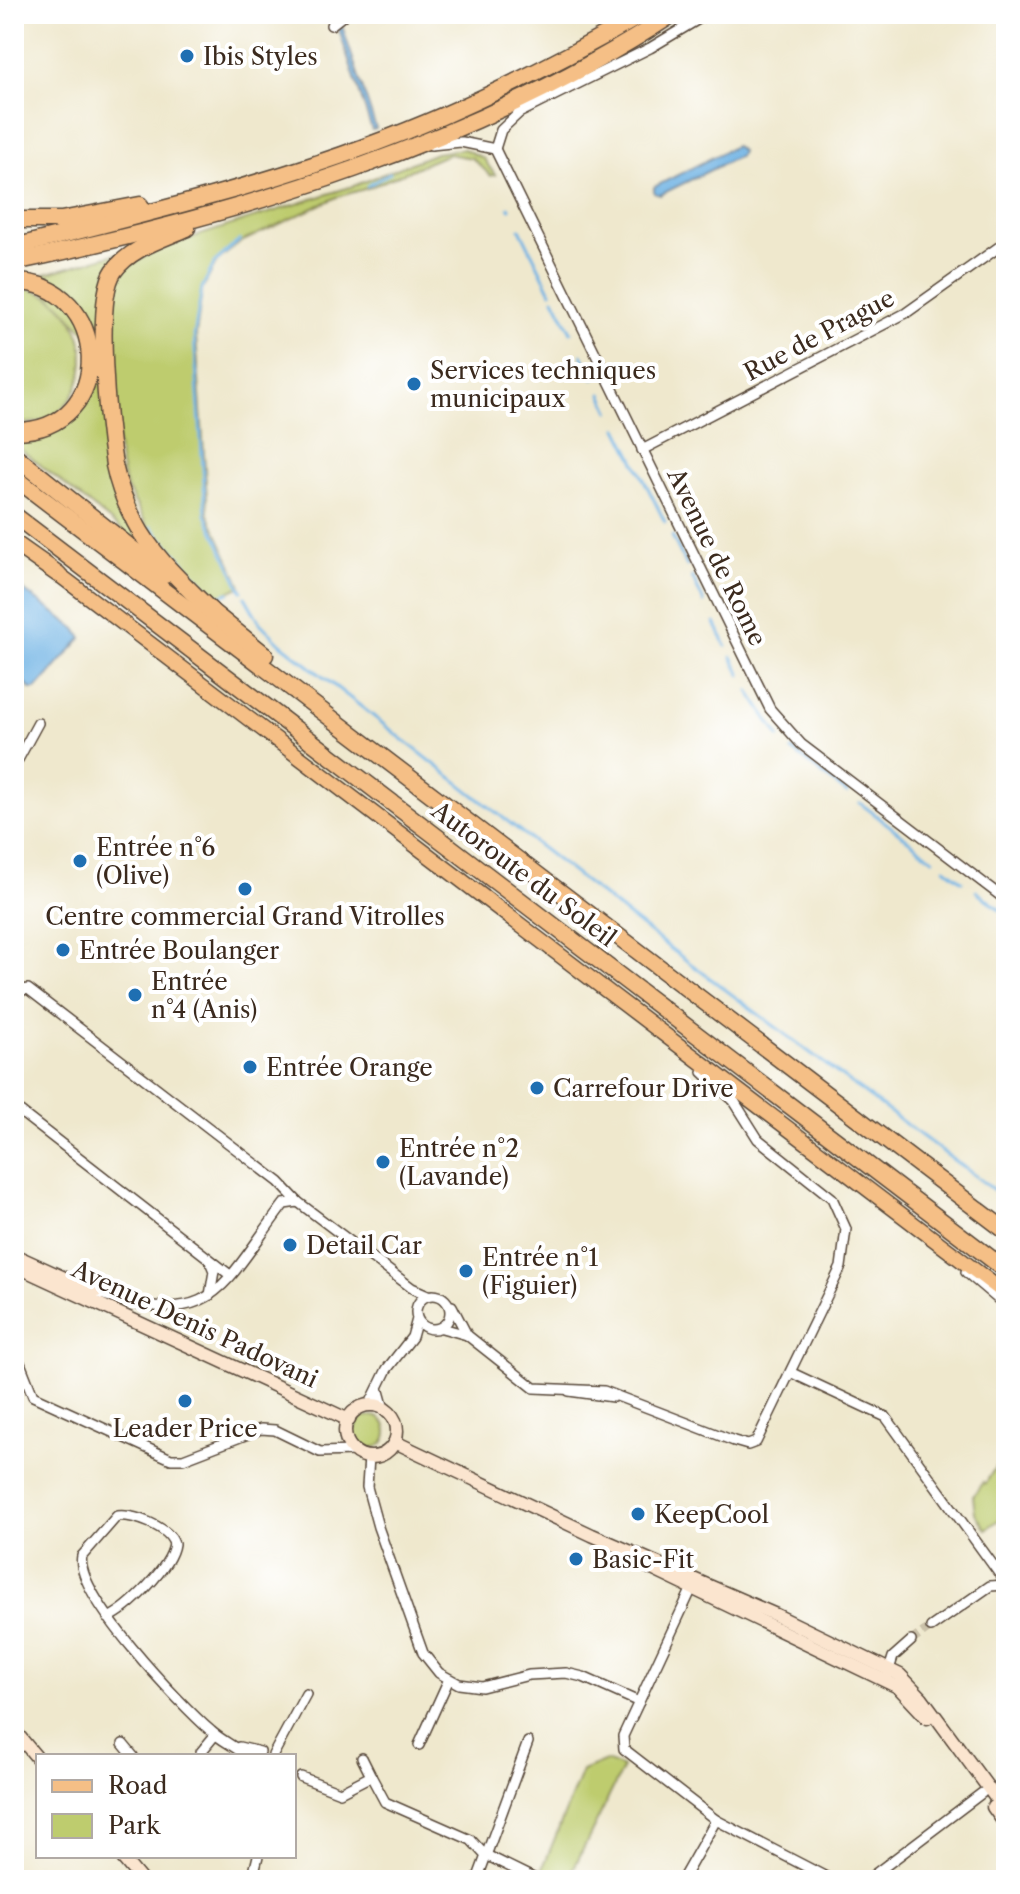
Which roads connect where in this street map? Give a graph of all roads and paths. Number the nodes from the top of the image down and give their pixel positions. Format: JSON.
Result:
{"nodes":[{"id":1,"x":345,"y":14,"type":"edge"},
{"id":2,"x":643,"y":14,"type":"edge"},
{"id":3,"x":673,"y":14,"type":"edge"},
{"id":4,"x":707,"y":14,"type":"edge"},
{"id":5,"x":331,"y":25,"type":"dead end"},
{"id":6,"x":407,"y":148,"type":"junction"},
{"id":7,"x":495,"y":149,"type":"junction"},
{"id":8,"x":309,"y":165,"type":"junction"},
{"id":9,"x":228,"y":208,"type":"junction"},
{"id":10,"x":14,"y":220,"type":"edge"},
{"id":11,"x":1006,"y":242,"type":"edge"},
{"id":12,"x":14,"y":247,"type":"edge"},
{"id":13,"x":14,"y":265,"type":"edge"},
{"id":14,"x":14,"y":282,"type":"edge"},
{"id":15,"x":14,"y":431,"type":"edge"},
{"id":16,"x":642,"y":450,"type":"junction"},
{"id":17,"x":14,"y":455,"type":"edge"},
{"id":18,"x":14,"y":477,"type":"edge"},
{"id":19,"x":14,"y":515,"type":"edge"},
{"id":20,"x":14,"y":542,"type":"edge"},
{"id":21,"x":58,"y":574,"type":"joint"},
{"id":22,"x":211,"y":611,"type":"junction"},
{"id":23,"x":38,"y":723,"type":"dead end"},
{"id":24,"x":387,"y":761,"type":"junction"},
{"id":25,"x":14,"y":767,"type":"edge"},
{"id":26,"x":1006,"y":900,"type":"edge"},
{"id":27,"x":612,"y":995,"type":"junction"},
{"id":28,"x":14,"y":1000,"type":"edge"},
{"id":29,"x":14,"y":1107,"type":"edge"},
{"id":30,"x":298,"y":1202,"type":"junction"},
{"id":31,"x":907,"y":1219,"type":"junction"},
{"id":32,"x":1006,"y":1231,"type":"edge"},
{"id":33,"x":14,"y":1255,"type":"edge"},
{"id":34,"x":208,"y":1258,"type":"junction"},
{"id":35,"x":16,"y":1268,"type":"edge"},
{"id":36,"x":1006,"y":1270,"type":"edge"},
{"id":37,"x":230,"y":1275,"type":"junction"},
{"id":38,"x":412,"y":1288,"type":"junction"},
{"id":39,"x":97,"y":1293,"type":"joint"},
{"id":40,"x":1006,"y":1294,"type":"edge"},
{"id":41,"x":428,"y":1295,"type":"junction"},
{"id":42,"x":209,"y":1298,"type":"junction"},
{"id":43,"x":446,"y":1299,"type":"junction"},
{"id":44,"x":417,"y":1305,"type":"junction"},
{"id":45,"x":1006,"y":1306,"type":"edge"},
{"id":46,"x":417,"y":1319,"type":"junction"},
{"id":47,"x":438,"y":1329,"type":"junction"},
{"id":48,"x":467,"y":1335,"type":"junction"},
{"id":49,"x":412,"y":1337,"type":"junction"},
{"id":50,"x":14,"y":1348,"type":"edge"},
{"id":51,"x":792,"y":1373,"type":"junction"},
{"id":52,"x":379,"y":1391,"type":"junction"},
{"id":53,"x":369,"y":1406,"type":"junction"},
{"id":54,"x":384,"y":1409,"type":"junction"},
{"id":55,"x":349,"y":1420,"type":"junction"},
{"id":56,"x":347,"y":1439,"type":"junction"},
{"id":57,"x":395,"y":1442,"type":"junction"},
{"id":58,"x":336,"y":1451,"type":"junction"},
{"id":59,"x":355,"y":1451,"type":"junction"},
{"id":60,"x":369,"y":1457,"type":"junction"},
{"id":61,"x":592,"y":1535,"type":"junction"},
{"id":62,"x":1006,"y":1584,"type":"edge"},
{"id":63,"x":692,"y":1588,"type":"junction"},
{"id":64,"x":108,"y":1618,"type":"junction"},
{"id":65,"x":931,"y":1627,"type":"tunnel mouth"},
{"id":66,"x":908,"y":1642,"type":"tunnel mouth"},
{"id":67,"x":888,"y":1669,"type":"junction"},
{"id":68,"x":449,"y":1679,"type":"junction"},
{"id":69,"x":891,"y":1683,"type":"junction"},
{"id":70,"x":306,"y":1694,"type":"dead end"},
{"id":71,"x":639,"y":1702,"type":"junction"},
{"id":72,"x":14,"y":1730,"type":"edge"},
{"id":73,"x":215,"y":1735,"type":"junction"},
{"id":74,"x":528,"y":1742,"type":"dead end"},
{"id":75,"x":123,"y":1744,"type":"dead end"},
{"id":76,"x":419,"y":1745,"type":"dead end"},
{"id":77,"x":235,"y":1746,"type":"junction"},
{"id":78,"x":20,"y":1747,"type":"edge"},
{"id":79,"x":131,"y":1754,"type":"edge"},
{"id":80,"x":201,"y":1754,"type":"edge"},
{"id":81,"x":244,"y":1754,"type":"edge"},
{"id":82,"x":258,"y":1754,"type":"edge"},
{"id":83,"x":274,"y":1754,"type":"edge"},
{"id":84,"x":362,"y":1758,"type":"dead end"},
{"id":85,"x":371,"y":1776,"type":"junction"},
{"id":86,"x":301,"y":1777,"type":"dead end"},
{"id":87,"x":982,"y":1793,"type":"junction"},
{"id":88,"x":1006,"y":1812,"type":"edge"},
{"id":89,"x":716,"y":1820,"type":"junction"},
{"id":90,"x":1006,"y":1825,"type":"edge"},
{"id":91,"x":484,"y":1854,"type":"junction"},
{"id":92,"x":123,"y":1858,"type":"edge"},
{"id":93,"x":258,"y":1858,"type":"edge"},
{"id":94,"x":141,"y":1880,"type":"edge"},
{"id":95,"x":252,"y":1880,"type":"edge"},
{"id":96,"x":477,"y":1880,"type":"edge"},
{"id":97,"x":537,"y":1880,"type":"edge"},
{"id":98,"x":682,"y":1880,"type":"edge"},
{"id":99,"x":832,"y":1880,"type":"edge"},
{"id":100,"x":867,"y":1880,"type":"edge"}],
"edges":[{"from":1,"to":5,"type":"street"},
{"from":2,"to":8,"type":"highway"},
{"from":3,"to":6,"type":"highway"},
{"from":4,"to":7,"type":"street"},
{"from":6,"to":7,"type":"street"},
{"from":6,"to":9,"type":"highway"},
{"from":7,"to":16,"type":"street","name":"Avenue de Rome"},
{"from":8,"to":10,"type":"highway"},
{"from":8,"to":12,"type":"highway"},
{"from":9,"to":13,"type":"highway"},
{"from":9,"to":22,"type":"highway"},
{"from":11,"to":16,"type":"street","name":"Rue de Prague"},
{"from":14,"to":15,"type":"highway"},
{"from":16,"to":26,"type":"street","name":"Avenue de Rome"},
{"from":17,"to":22,"type":"highway"},
{"from":18,"to":24,"type":"highway","name":"Autoroute du Soleil"},
{"from":19,"to":36,"type":"highway","name":"Autoroute du Soleil"},
{"from":20,"to":21,"type":"highway"},
{"from":21,"to":27,"type":"main road"},
{"from":22,"to":24,"type":"highway"},
{"from":23,"to":25,"type":"street"},
{"from":24,"to":32,"type":"highway","name":"Autoroute du Soleil"},
{"from":27,"to":31,"type":"main road"},
{"from":27,"to":51,"type":"street"},
{"from":28,"to":30,"type":"street"},
{"from":29,"to":34,"type":"street"},
{"from":30,"to":37,"type":"street"},
{"from":30,"to":38,"type":"street"},
{"from":31,"to":40,"type":"main road"},
{"from":31,"to":45,"type":"street"},
{"from":33,"to":39,"type":"main road","name":"Avenue Denis Padovani"},
{"from":34,"to":37,"type":"street"},
{"from":34,"to":42,"type":"street"},
{"from":35,"to":55,"type":"main road","name":"Avenue Denis Padovani"},
{"from":37,"to":42,"type":"street"},
{"from":38,"to":41,"type":"street"},
{"from":38,"to":44,"type":"street"},
{"from":39,"to":42,"type":"street"},
{"from":41,"to":43,"type":"street"},
{"from":41,"to":44,"type":"street"},
{"from":43,"to":47,"type":"street"},
{"from":43,"to":48,"type":"street"},
{"from":44,"to":46,"type":"street"},
{"from":46,"to":47,"type":"street"},
{"from":46,"to":49,"type":"street"},
{"from":47,"to":48,"type":"street"},
{"from":47,"to":49,"type":"street"},
{"from":48,"to":51,"type":"street"},
{"from":49,"to":52,"type":"street"},
{"from":50,"to":58,"type":"street"},
{"from":51,"to":62,"type":"street"},
{"from":52,"to":53,"type":"street"},
{"from":52,"to":54,"type":"street"},
{"from":53,"to":54,"type":"main road"},
{"from":53,"to":55,"type":"main road"},
{"from":54,"to":57,"type":"main road"},
{"from":55,"to":56,"type":"main road"},
{"from":56,"to":58,"type":"street"},
{"from":56,"to":59,"type":"main road"},
{"from":57,"to":60,"type":"main road"},
{"from":57,"to":61,"type":"main road"},
{"from":58,"to":59,"type":"street"},
{"from":59,"to":60,"type":"main road"},
{"from":60,"to":68,"type":"street"},
{"from":61,"to":63,"type":"main road"},
{"from":61,"to":67,"type":"main road"},
{"from":62,"to":65,"type":"street"},
{"from":63,"to":69,"type":"main road"},
{"from":63,"to":71,"type":"street"},
{"from":64,"to":64,"type":"street"},
{"from":64,"to":73,"type":"street"},
{"from":66,"to":67,"type":"street"},
{"from":67,"to":69,"type":"street"},
{"from":67,"to":88,"type":"main road"},
{"from":68,"to":71,"type":"street"},
{"from":68,"to":76,"type":"street"},
{"from":69,"to":87,"type":"main road"},
{"from":70,"to":83,"type":"street"},
{"from":71,"to":89,"type":"street"},
{"from":72,"to":78,"type":"main road"},
{"from":73,"to":77,"type":"street"},
{"from":73,"to":80,"type":"street"},
{"from":74,"to":91,"type":"street"},
{"from":75,"to":79,"type":"street"},
{"from":77,"to":81,"type":"street"},
{"from":77,"to":82,"type":"street"},
{"from":84,"to":85,"type":"street"},
{"from":85,"to":86,"type":"street"},
{"from":85,"to":91,"type":"street"},
{"from":87,"to":90,"type":"main road"},
{"from":87,"to":100,"type":"street"},
{"from":89,"to":98,"type":"street"},
{"from":89,"to":99,"type":"street"},
{"from":91,"to":96,"type":"street"},
{"from":91,"to":97,"type":"street"},
{"from":92,"to":94,"type":"main road"},
{"from":93,"to":95,"type":"street"}]}
